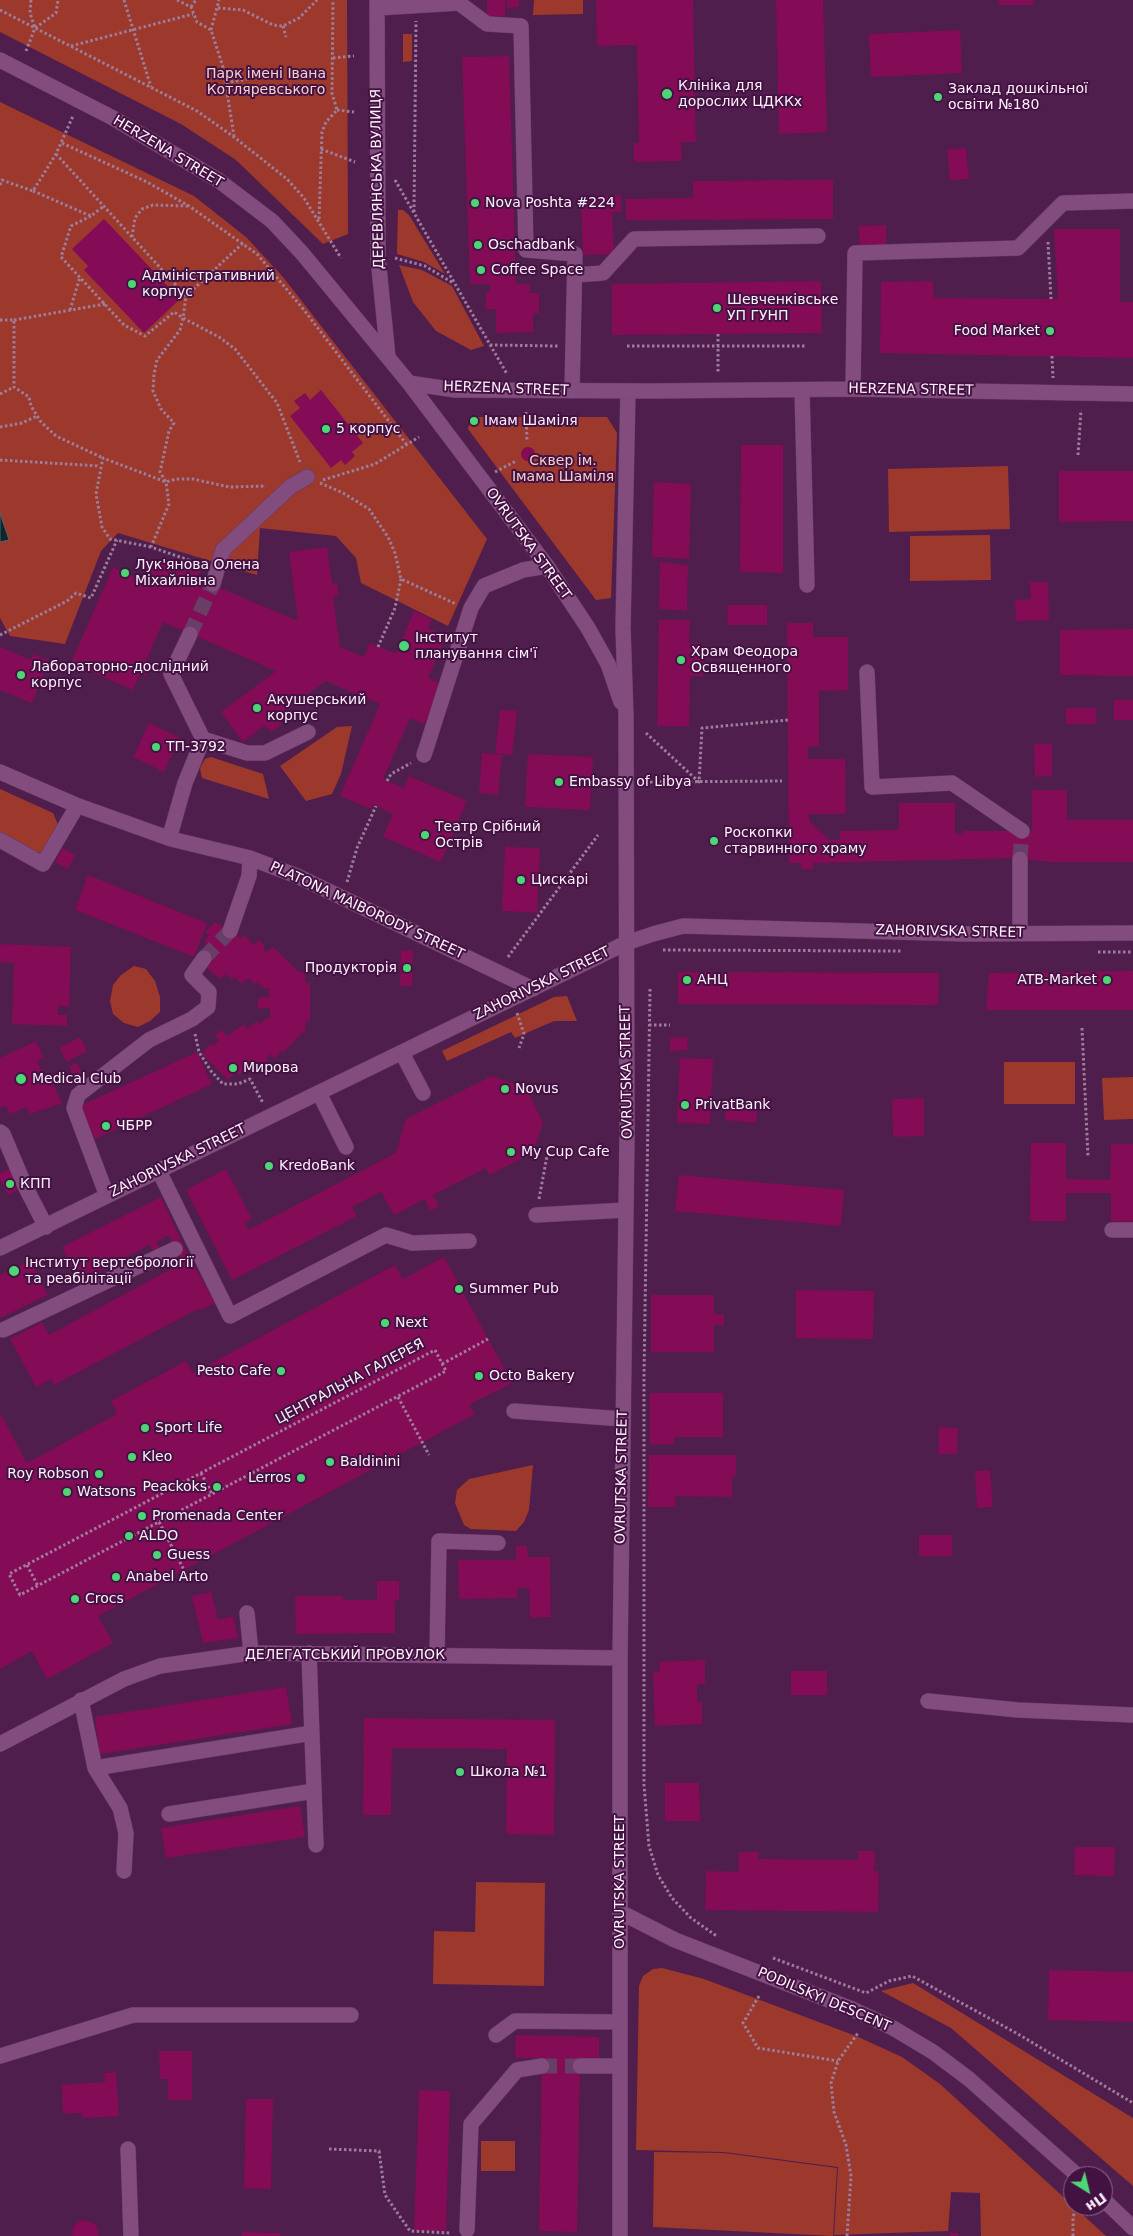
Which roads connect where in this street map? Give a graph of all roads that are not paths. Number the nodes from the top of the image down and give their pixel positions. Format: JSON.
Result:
{"nodes":[{"id":1,"x":377,"y":4,"type":"edge"},
{"id":2,"x":0,"y":60,"type":"edge"},
{"id":3,"x":1133,"y":201,"type":"edge"},
{"id":4,"x":818,"y":236,"type":"dead end"},
{"id":5,"x":575,"y":275,"type":"junction"},
{"id":6,"x":388,"y":357,"type":"junction"},
{"id":7,"x":409,"y":382,"type":"junction"},
{"id":8,"x":853,"y":389,"type":"junction"},
{"id":9,"x":802,"y":390,"type":"junction"},
{"id":10,"x":572,"y":391,"type":"junction"},
{"id":11,"x":628,"y":391,"type":"junction"},
{"id":12,"x":1133,"y":394,"type":"edge"},
{"id":13,"x":307,"y":477,"type":"road end"},
{"id":14,"x":546,"y":566,"type":"junction"},
{"id":15,"x":213,"y":584,"type":"tunnel mouth"},
{"id":16,"x":807,"y":585,"type":"dead end"},
{"id":17,"x":190,"y":634,"type":"tunnel mouth"},
{"id":18,"x":867,"y":672,"type":"dead end"},
{"id":19,"x":626,"y":717,"type":"junction"},
{"id":20,"x":308,"y":732,"type":"dead end"},
{"id":21,"x":203,"y":739,"type":"junction"},
{"id":22,"x":424,"y":755,"type":"road end"},
{"id":23,"x":0,"y":772,"type":"edge"},
{"id":24,"x":76,"y":805,"type":"junction"},
{"id":25,"x":1022,"y":831,"type":"dead end"},
{"id":26,"x":171,"y":839,"type":"junction"},
{"id":27,"x":0,"y":840,"type":"edge"},
{"id":28,"x":250,"y":858,"type":"junction"},
{"id":29,"x":1020,"y":859,"type":"tunnel mouth"},
{"id":30,"x":230,"y":931,"type":"tunnel mouth"},
{"id":31,"x":1020,"y":933,"type":"junction"},
{"id":32,"x":1133,"y":933,"type":"edge"},
{"id":33,"x":626,"y":943,"type":"junction"},
{"id":34,"x":204,"y":958,"type":"tunnel mouth"},
{"id":35,"x":533,"y":989,"type":"junction"},
{"id":36,"x":402,"y":1053,"type":"junction"},
{"id":37,"x":319,"y":1092,"type":"junction"},
{"id":38,"x":423,"y":1093,"type":"dead end"},
{"id":39,"x":0,"y":1132,"type":"edge"},
{"id":40,"x":346,"y":1147,"type":"dead end"},
{"id":41,"x":159,"y":1171,"type":"junction"},
{"id":42,"x":108,"y":1196,"type":"junction"},
{"id":43,"x":626,"y":1210,"type":"junction"},
{"id":44,"x":536,"y":1215,"type":"road end"},
{"id":45,"x":46,"y":1227,"type":"junction"},
{"id":46,"x":1112,"y":1230,"type":"dead end"},
{"id":47,"x":1133,"y":1230,"type":"edge"},
{"id":48,"x":468,"y":1241,"type":"dead end"},
{"id":49,"x":183,"y":1245,"type":"junction"},
{"id":50,"x":0,"y":1248,"type":"edge"},
{"id":51,"x":3,"y":1330,"type":"dead end"},
{"id":52,"x":514,"y":1411,"type":"dead end"},
{"id":53,"x":623,"y":1419,"type":"junction"},
{"id":54,"x":498,"y":1543,"type":"dead end"},
{"id":55,"x":247,"y":1613,"type":"dead end"},
{"id":56,"x":251,"y":1653,"type":"junction"},
{"id":57,"x":309,"y":1653,"type":"junction"},
{"id":58,"x":437,"y":1654,"type":"junction"},
{"id":59,"x":620,"y":1658,"type":"junction"},
{"id":60,"x":81,"y":1700,"type":"junction"},
{"id":61,"x":928,"y":1701,"type":"dead end"},
{"id":62,"x":1133,"y":1715,"type":"edge"},
{"id":63,"x":312,"y":1733,"type":"junction"},
{"id":64,"x":0,"y":1744,"type":"edge"},
{"id":65,"x":95,"y":1768,"type":"junction"},
{"id":66,"x":314,"y":1791,"type":"junction"},
{"id":67,"x":169,"y":1814,"type":"dead end"},
{"id":68,"x":316,"y":1845,"type":"dead end"},
{"id":69,"x":124,"y":1871,"type":"dead end"},
{"id":70,"x":620,"y":1912,"type":"junction"},
{"id":71,"x":350,"y":2015,"type":"dead end"},
{"id":72,"x":620,"y":2022,"type":"junction"},
{"id":73,"x":496,"y":2034,"type":"dead end"},
{"id":74,"x":0,"y":2056,"type":"edge"},
{"id":75,"x":542,"y":2066,"type":"tunnel mouth"},
{"id":76,"x":580,"y":2066,"type":"tunnel mouth"},
{"id":77,"x":620,"y":2066,"type":"junction"},
{"id":78,"x":128,"y":2149,"type":"dead end"},
{"id":79,"x":1067,"y":2166,"type":"edge"},
{"id":80,"x":1113,"y":2209,"type":"edge"},
{"id":81,"x":1133,"y":2228,"type":"edge"},
{"id":82,"x":462,"y":2232,"type":"road end"},
{"id":83,"x":131,"y":2236,"type":"edge"},
{"id":84,"x":620,"y":2236,"type":"edge"}],
"edges":[{"from":1,"to":5,"type":"street"},
{"from":1,"to":6,"type":"street","name":"ДЕРЕВЛЯНСЬКА ВУЛИЦЯ"},
{"from":2,"to":6,"type":"street","name":"HERZENA STREET"},
{"from":3,"to":8,"type":"street"},
{"from":4,"to":5,"type":"street"},
{"from":5,"to":10,"type":"street"},
{"from":6,"to":7,"type":"street","name":"HERZENA STREET"},
{"from":7,"to":10,"type":"street","name":"HERZENA STREET"},
{"from":7,"to":14,"type":"street","name":"OVRUTSKA STREET"},
{"from":8,"to":9,"type":"street","name":"HERZENA STREET"},
{"from":8,"to":12,"type":"street","name":"HERZENA STREET"},
{"from":9,"to":11,"type":"street","name":"HERZENA STREET"},
{"from":9,"to":16,"type":"street"},
{"from":10,"to":11,"type":"street","name":"HERZENA STREET"},
{"from":11,"to":19,"type":"street","name":"OVRUTSKA STREET"},
{"from":13,"to":15,"type":"street"},
{"from":14,"to":19,"type":"street","name":"OVRUTSKA STREET"},
{"from":14,"to":22,"type":"street"},
{"from":17,"to":21,"type":"street"},
{"from":18,"to":25,"type":"street"},
{"from":19,"to":33,"type":"street","name":"OVRUTSKA STREET"},
{"from":20,"to":21,"type":"street"},
{"from":21,"to":26,"type":"street"},
{"from":23,"to":24,"type":"street","name":"PLATONA MAIBORODY STREET"},
{"from":24,"to":26,"type":"street","name":"PLATONA MAIBORODY STREET"},
{"from":24,"to":27,"type":"street"},
{"from":26,"to":28,"type":"street","name":"PLATONA MAIBORODY STREET"},
{"from":28,"to":30,"type":"street"},
{"from":28,"to":35,"type":"street","name":"PLATONA MAIBORODY STREET"},
{"from":29,"to":31,"type":"street"},
{"from":31,"to":32,"type":"street","name":"ZAHORIVSKA STREET"},
{"from":31,"to":33,"type":"street","name":"ZAHORIVSKA STREET"},
{"from":33,"to":35,"type":"street","name":"ZAHORIVSKA STREET"},
{"from":33,"to":43,"type":"street","name":"OVRUTSKA STREET"},
{"from":34,"to":42,"type":"street"},
{"from":35,"to":36,"type":"street","name":"ZAHORIVSKA STREET"},
{"from":36,"to":37,"type":"street","name":"ZAHORIVSKA STREET"},
{"from":36,"to":38,"type":"street"},
{"from":37,"to":40,"type":"street"},
{"from":37,"to":41,"type":"street","name":"ZAHORIVSKA STREET"},
{"from":39,"to":45,"type":"street"},
{"from":41,"to":42,"type":"street","name":"ZAHORIVSKA STREET"},
{"from":41,"to":49,"type":"street"},
{"from":42,"to":45,"type":"street","name":"ZAHORIVSKA STREET"},
{"from":43,"to":44,"type":"street"},
{"from":43,"to":53,"type":"street","name":"OVRUTSKA STREET"},
{"from":45,"to":50,"type":"street","name":"ZAHORIVSKA STREET"},
{"from":46,"to":47,"type":"street"},
{"from":48,"to":49,"type":"street"},
{"from":49,"to":51,"type":"street"},
{"from":52,"to":53,"type":"street"},
{"from":53,"to":59,"type":"street","name":"OVRUTSKA STREET"},
{"from":54,"to":58,"type":"street"},
{"from":55,"to":56,"type":"street"},
{"from":56,"to":57,"type":"street","name":"ДЕЛЕГАТСЬКИЙ ПРОВУЛОК"},
{"from":56,"to":60,"type":"street","name":"ДЕЛЕГАТСЬКИЙ ПРОВУЛОК"},
{"from":57,"to":58,"type":"street","name":"ДЕЛЕГАТСЬКИЙ ПРОВУЛОК"},
{"from":57,"to":63,"type":"street"},
{"from":58,"to":59,"type":"street","name":"ДЕЛЕГАТСЬКИЙ ПРОВУЛОК"},
{"from":59,"to":70,"type":"street","name":"OVRUTSKA STREET"},
{"from":60,"to":64,"type":"street","name":"ДЕЛЕГАТСЬКИЙ ПРОВУЛОК"},
{"from":60,"to":65,"type":"street"},
{"from":61,"to":62,"type":"street"},
{"from":63,"to":65,"type":"street"},
{"from":63,"to":66,"type":"street"},
{"from":65,"to":69,"type":"street"},
{"from":66,"to":67,"type":"street"},
{"from":66,"to":68,"type":"street"},
{"from":70,"to":72,"type":"street","name":"OVRUTSKA STREET"},
{"from":70,"to":79,"type":"street","name":"PODILSKYI DESCENT"},
{"from":71,"to":74,"type":"street"},
{"from":72,"to":73,"type":"street"},
{"from":72,"to":77,"type":"street","name":"OVRUTSKA STREET"},
{"from":75,"to":82,"type":"street"},
{"from":76,"to":77,"type":"street"},
{"from":77,"to":84,"type":"street","name":"OVRUTSKA STREET"},
{"from":78,"to":83,"type":"street"},
{"from":80,"to":81,"type":"street"}]}
